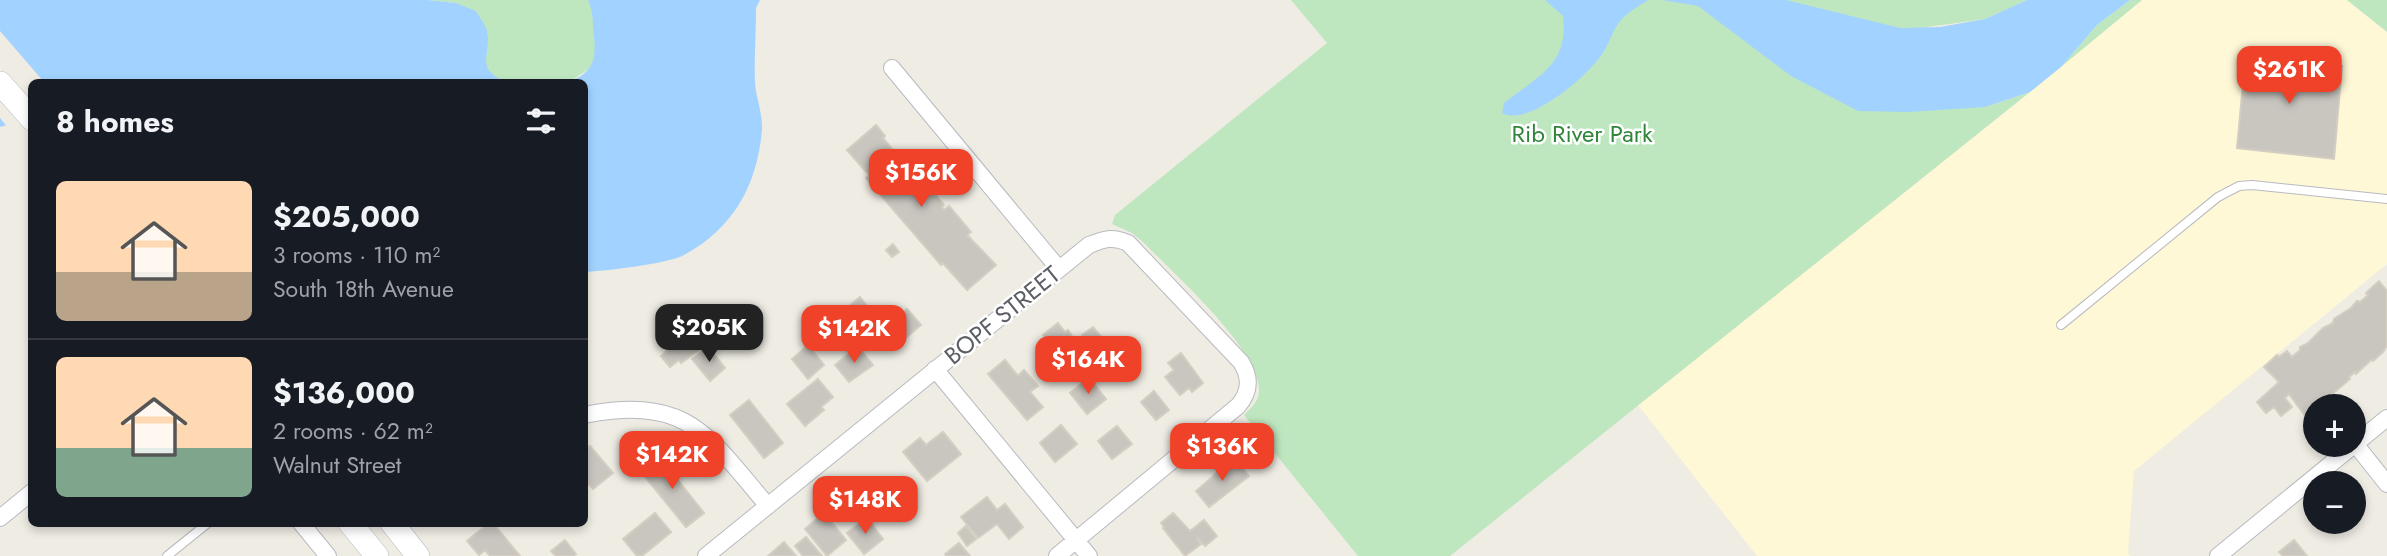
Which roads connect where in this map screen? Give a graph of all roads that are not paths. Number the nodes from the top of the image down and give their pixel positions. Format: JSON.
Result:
{"nodes":[{"id":1,"x":892,"y":68,"type":"dead end"},
{"id":2,"x":0,"y":83,"type":"edge"},
{"id":3,"x":28,"y":115,"type":"edge"},
{"id":4,"x":2387,"y":200,"type":"edge"},
{"id":5,"x":1059,"y":269,"type":"junction"},
{"id":6,"x":2062,"y":325,"type":"dead end"},
{"id":7,"x":935,"y":369,"type":"junction"},
{"id":8,"x":588,"y":414,"type":"edge"},
{"id":9,"x":2387,"y":418,"type":"edge"},
{"id":10,"x":2366,"y":436,"type":"edge"},
{"id":11,"x":2341,"y":457,"type":"edge"},
{"id":12,"x":2366,"y":457,"type":"edge"},
{"id":13,"x":2387,"y":484,"type":"edge"},
{"id":14,"x":28,"y":495,"type":"edge"},
{"id":15,"x":768,"y":506,"type":"junction"},
{"id":16,"x":0,"y":518,"type":"edge"},
{"id":17,"x":203,"y":527,"type":"edge"},
{"id":18,"x":304,"y":527,"type":"edge"},
{"id":19,"x":354,"y":527,"type":"edge"},
{"id":20,"x":402,"y":527,"type":"edge"},
{"id":21,"x":1076,"y":540,"type":"junction"},
{"id":22,"x":167,"y":556,"type":"edge"},
{"id":23,"x":328,"y":556,"type":"edge"},
{"id":24,"x":377,"y":556,"type":"edge"},
{"id":25,"x":418,"y":556,"type":"edge"},
{"id":26,"x":706,"y":556,"type":"edge"},
{"id":27,"x":1057,"y":556,"type":"edge"},
{"id":28,"x":1089,"y":556,"type":"edge"},
{"id":29,"x":2218,"y":556,"type":"edge"}],
"edges":[{"from":1,"to":5,"type":"street"},
{"from":2,"to":3,"type":"main road"},
{"from":4,"to":6,"type":"lane"},
{"from":5,"to":7,"type":"street","name":"BOPF STREET"},
{"from":5,"to":21,"type":"street","name":"BOPF STREET"},
{"from":7,"to":15,"type":"street","name":"BOPF STREET"},
{"from":7,"to":21,"type":"street"},
{"from":8,"to":15,"type":"street"},
{"from":9,"to":10,"type":"street"},
{"from":11,"to":29,"type":"street"},
{"from":12,"to":13,"type":"street"},
{"from":14,"to":16,"type":"street"},
{"from":15,"to":26,"type":"street","name":"BOPF STREET"},
{"from":17,"to":22,"type":"lane"},
{"from":18,"to":23,"type":"street"},
{"from":19,"to":24,"type":"main road"},
{"from":20,"to":25,"type":"main road"},
{"from":21,"to":27,"type":"street"},
{"from":21,"to":28,"type":"street"}]}
